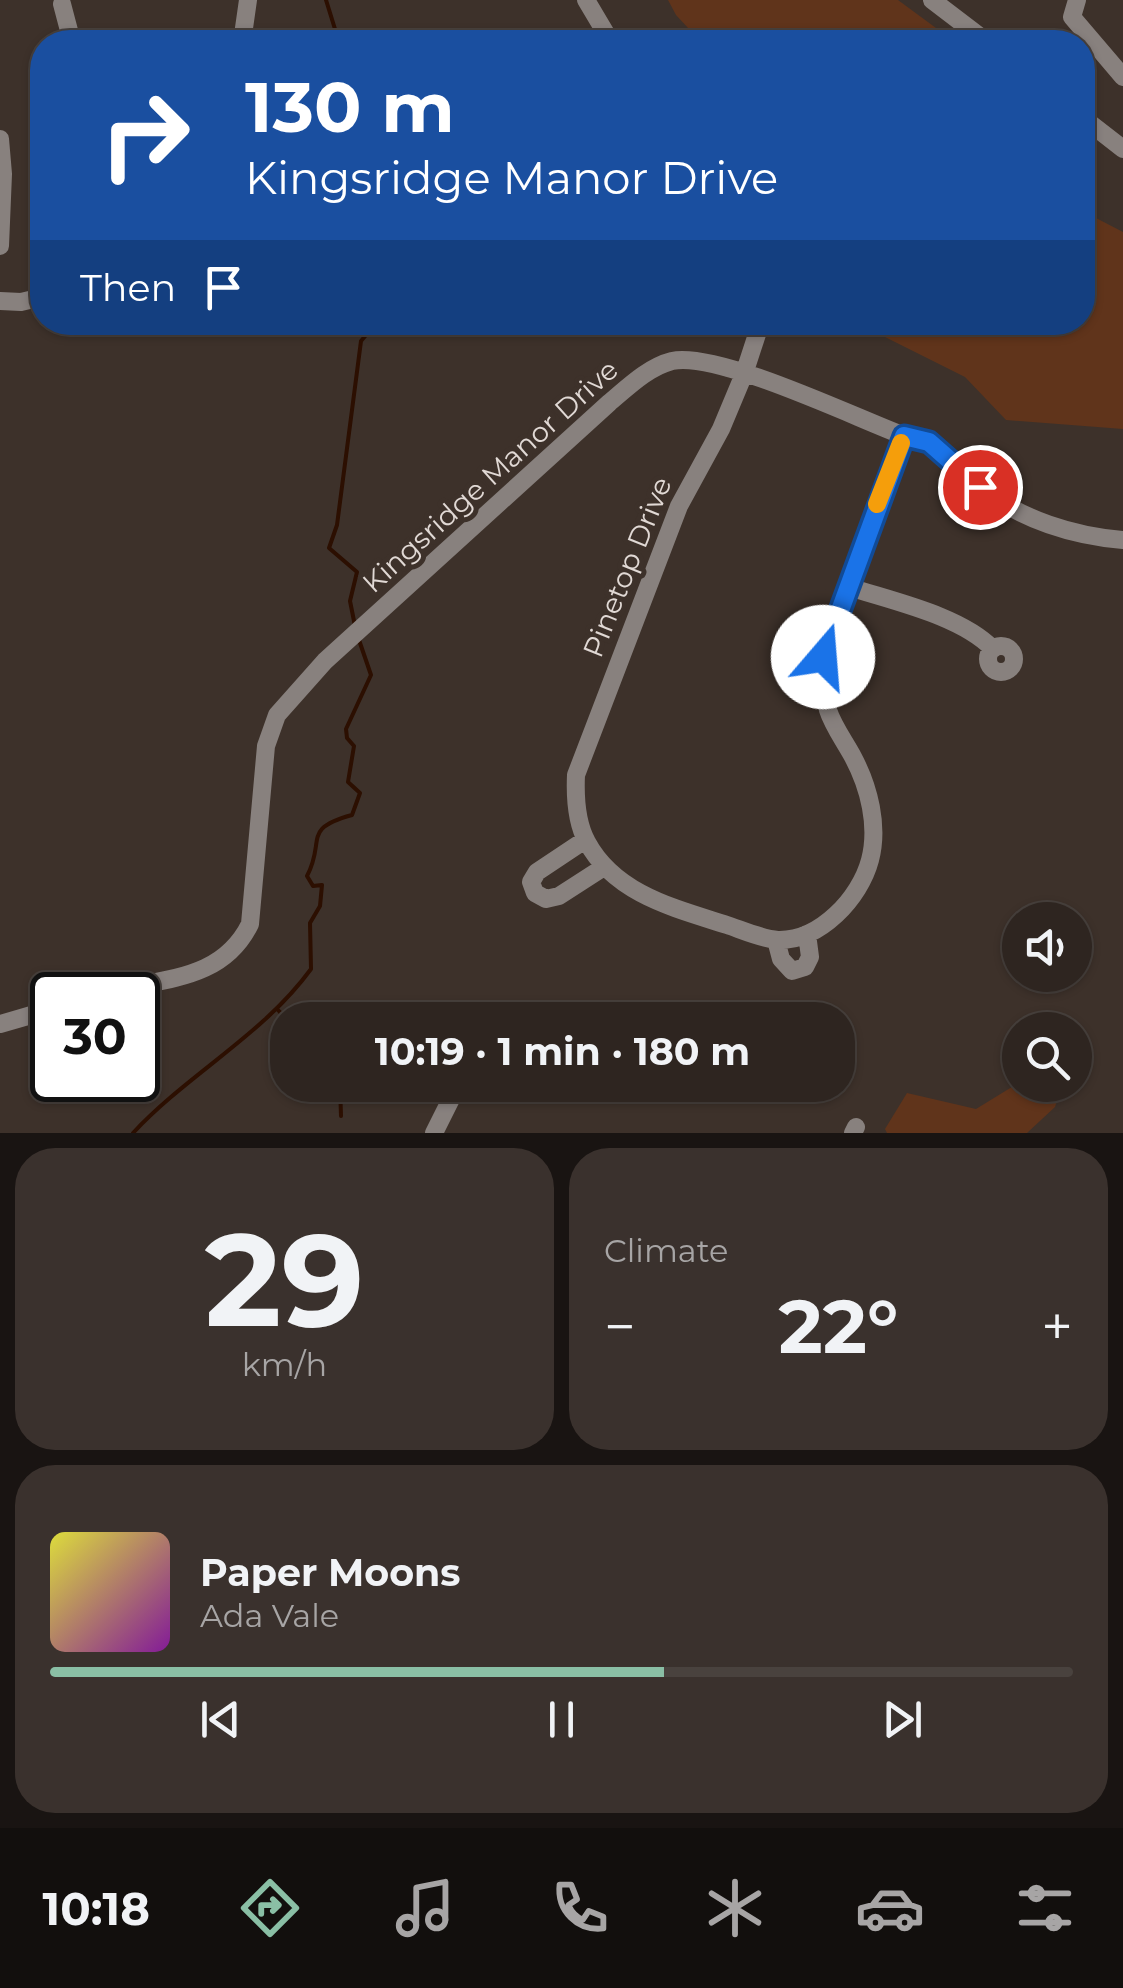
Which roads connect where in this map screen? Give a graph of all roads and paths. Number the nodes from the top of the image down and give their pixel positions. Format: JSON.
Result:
{"nodes":[{"id":1,"x":248,"y":0,"type":"edge"},
{"id":2,"x":586,"y":0,"type":"edge"},
{"id":3,"x":932,"y":0,"type":"edge"},
{"id":4,"x":1077,"y":0,"type":"edge"},
{"id":5,"x":59,"y":1,"type":"edge"},
{"id":6,"x":68,"y":30,"type":"edge"},
{"id":7,"x":244,"y":30,"type":"edge"},
{"id":8,"x":605,"y":30,"type":"edge"},
{"id":9,"x":971,"y":30,"type":"edge"},
{"id":10,"x":1083,"y":30,"type":"edge"},
{"id":11,"x":1095,"y":44,"type":"edge"},
{"id":12,"x":1123,"y":76,"type":"edge"},
{"id":13,"x":1095,"y":126,"type":"edge"},
{"id":14,"x":0,"y":139,"type":"edge"},
{"id":15,"x":1121,"y":143,"type":"edge"},
{"id":16,"x":0,"y":246,"type":"edge"},
{"id":17,"x":30,"y":300,"type":"edge"},
{"id":18,"x":0,"y":301,"type":"edge"},
{"id":19,"x":757,"y":335,"type":"edge"},
{"id":20,"x":744,"y":374,"type":"junction"},
{"id":21,"x":904,"y":436,"type":"junction"},
{"id":22,"x":1123,"y":540,"type":"edge"},
{"id":23,"x":846,"y":586,"type":"junction"},
{"id":24,"x":993,"y":649,"type":"dead end"},
{"id":25,"x":585,"y":840,"type":"junction"},
{"id":26,"x":604,"y":867,"type":"junction"},
{"id":27,"x":807,"y":934,"type":"junction"},
{"id":28,"x":776,"y":940,"type":"junction"},
{"id":29,"x":160,"y":981,"type":"edge"},
{"id":30,"x":30,"y":1015,"type":"edge"},
{"id":31,"x":0,"y":1024,"type":"edge"},
{"id":32,"x":446,"y":1102,"type":"edge"},
{"id":33,"x":434,"y":1133,"type":"edge"}],
"edges":[{"from":1,"to":7,"type":"street"},
{"from":2,"to":8,"type":"street"},
{"from":3,"to":9,"type":"street"},
{"from":4,"to":10,"type":"street"},
{"from":5,"to":6,"type":"street"},
{"from":11,"to":12,"type":"street"},
{"from":13,"to":15,"type":"street"},
{"from":14,"to":16,"type":"street"},
{"from":17,"to":18,"type":"street"},
{"from":19,"to":20,"type":"street","name":"Pinetop Drive"},
{"from":20,"to":21,"type":"street","name":"Kingsridge Manor Drive"},
{"from":20,"to":25,"type":"street","name":"Pinetop Drive"},
{"from":20,"to":29,"type":"street","name":"Kingsridge Manor Drive"},
{"from":21,"to":22,"type":"street","name":"Kingsridge Manor Drive"},
{"from":21,"to":23,"type":"street","name":"Pinetop Drive"},
{"from":23,"to":24,"type":"street"},
{"from":23,"to":27,"type":"street","name":"Pinetop Drive"},
{"from":25,"to":26,"type":"street","name":"Pinetop Drive"},
{"from":25,"to":26,"type":"street"},
{"from":26,"to":28,"type":"street","name":"Pinetop Drive"},
{"from":27,"to":28,"type":"street","name":"Pinetop Drive"},
{"from":27,"to":28,"type":"street"},
{"from":30,"to":31,"type":"street"},
{"from":32,"to":33,"type":"street"}]}
